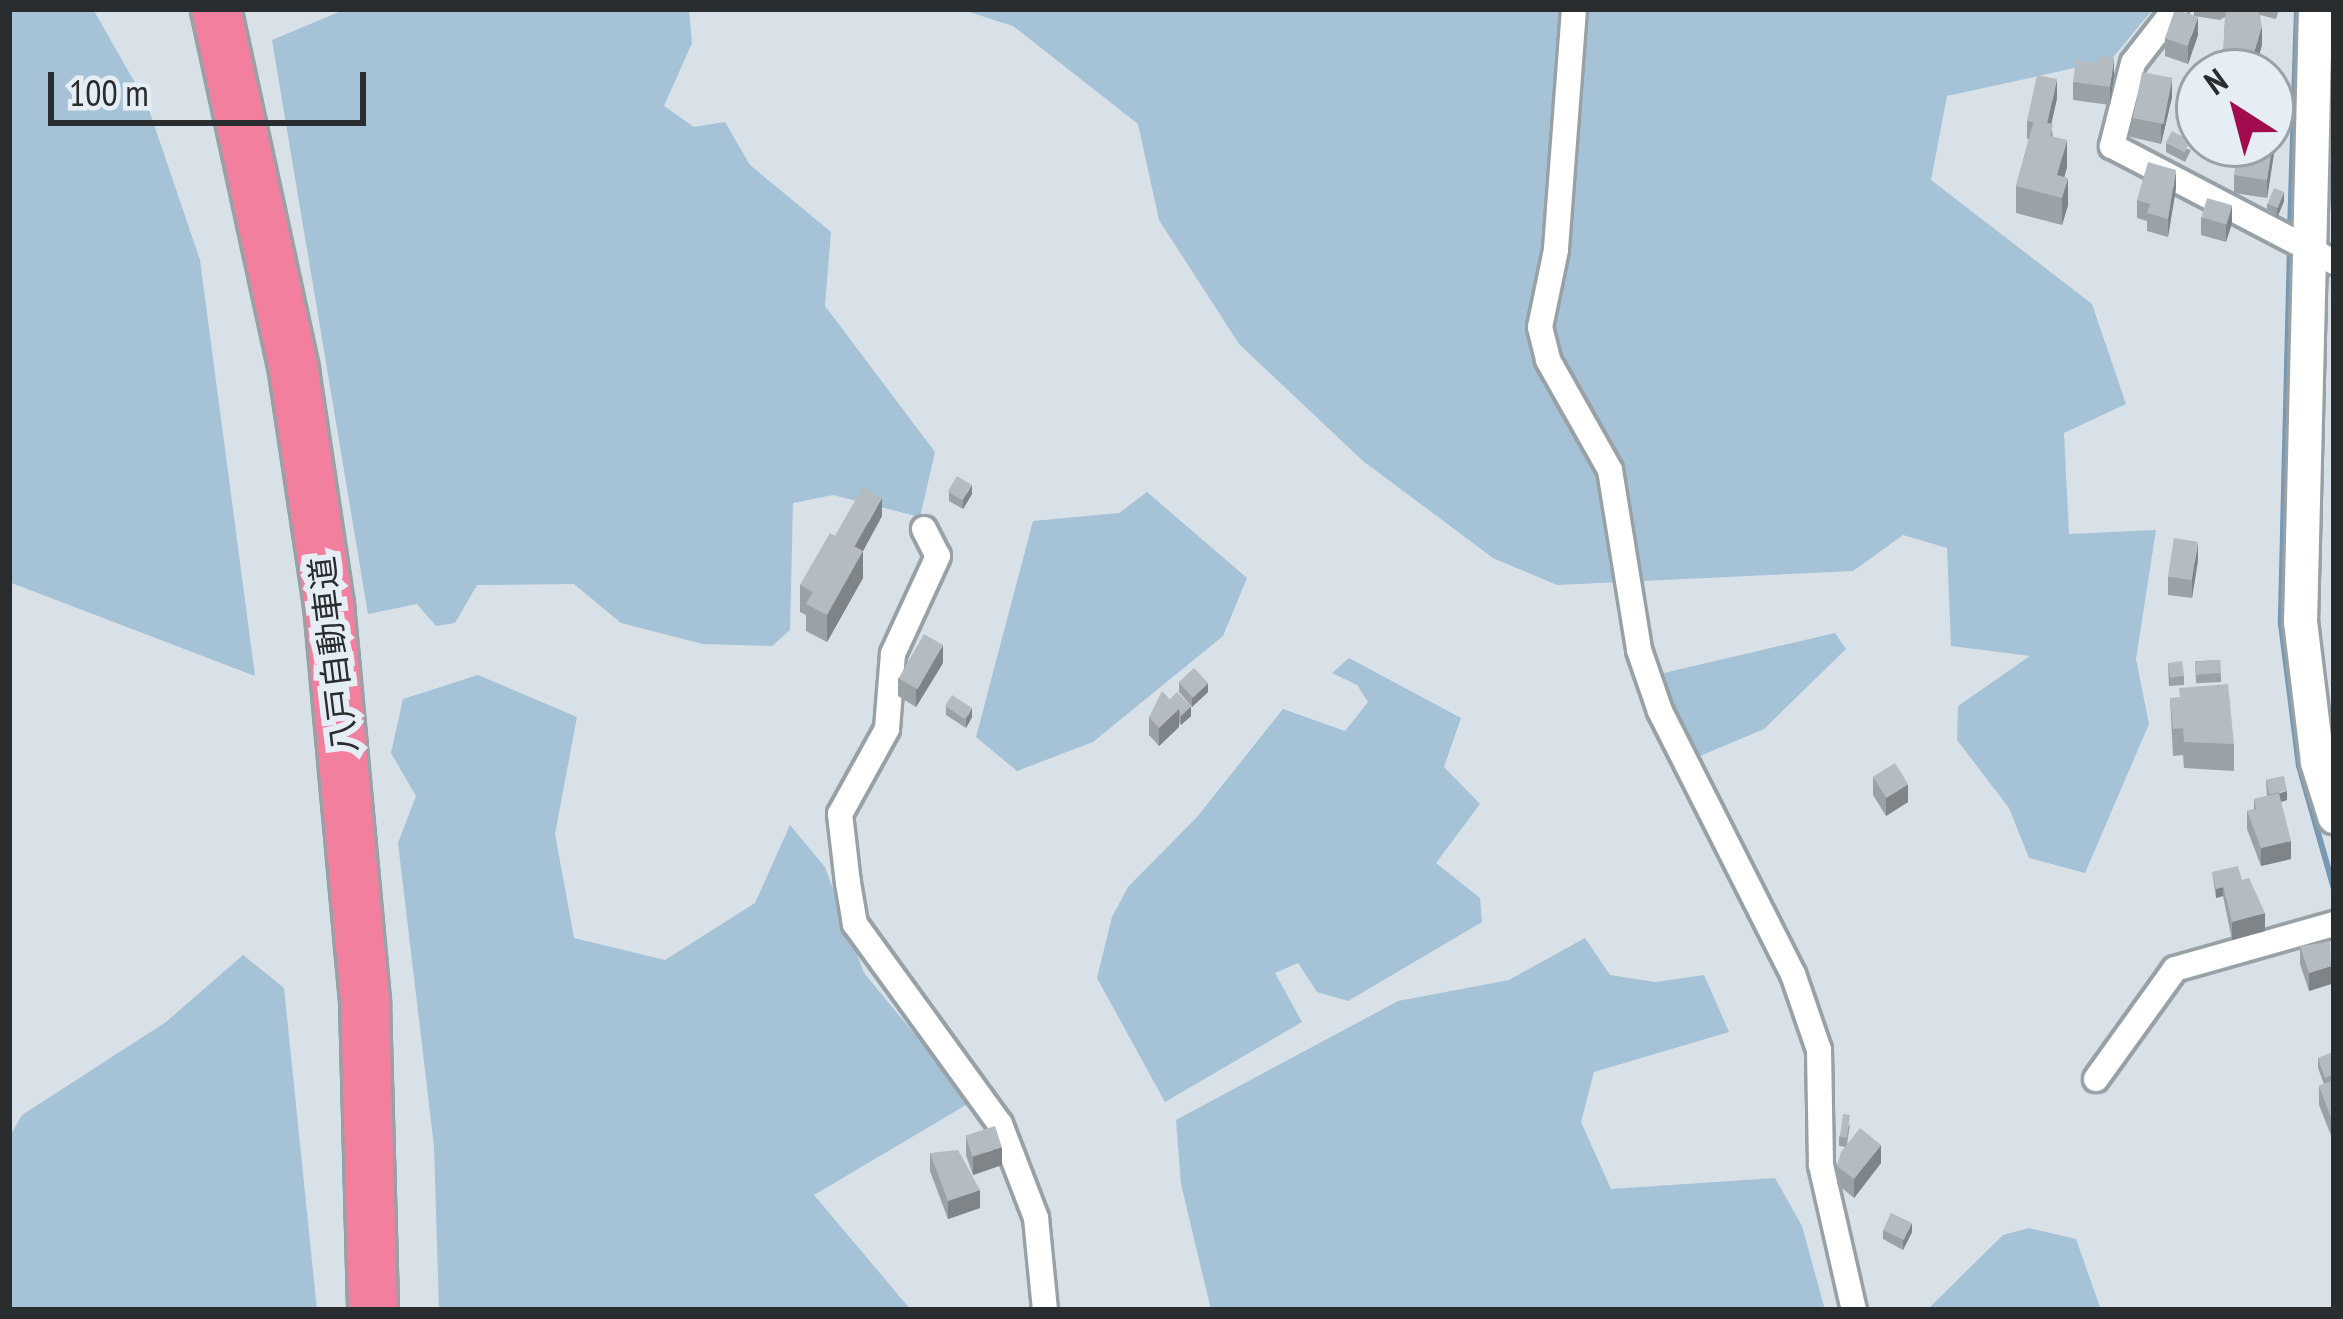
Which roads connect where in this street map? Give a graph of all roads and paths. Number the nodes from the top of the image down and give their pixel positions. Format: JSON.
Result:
{"nodes":[{"id":1,"x":216,"y":9,"type":"edge"},
{"id":2,"x":1574,"y":9,"type":"edge"},
{"id":3,"x":2175,"y":9,"type":"edge"},
{"id":4,"x":2315,"y":9,"type":"edge"},
{"id":5,"x":2321,"y":255,"type":"edge"},
{"id":6,"x":924,"y":529,"type":"dead end"},
{"id":7,"x":2334,"y":816,"type":"edge"},
{"id":8,"x":2334,"y":924,"type":"edge"},
{"id":9,"x":2096,"y":1079,"type":"dead end"},
{"id":10,"x":373,"y":1310,"type":"edge"},
{"id":11,"x":1045,"y":1310,"type":"edge"},
{"id":12,"x":1854,"y":1310,"type":"edge"}],
"edges":[{"from":1,"to":10,"type":"highway","name":"八戸自動車道"},
{"from":2,"to":12,"type":"street"},
{"from":3,"to":5,"type":"street"},
{"from":4,"to":5,"type":"street"},
{"from":5,"to":7,"type":"street"},
{"from":6,"to":11,"type":"street"},
{"from":8,"to":9,"type":"street"}]}
